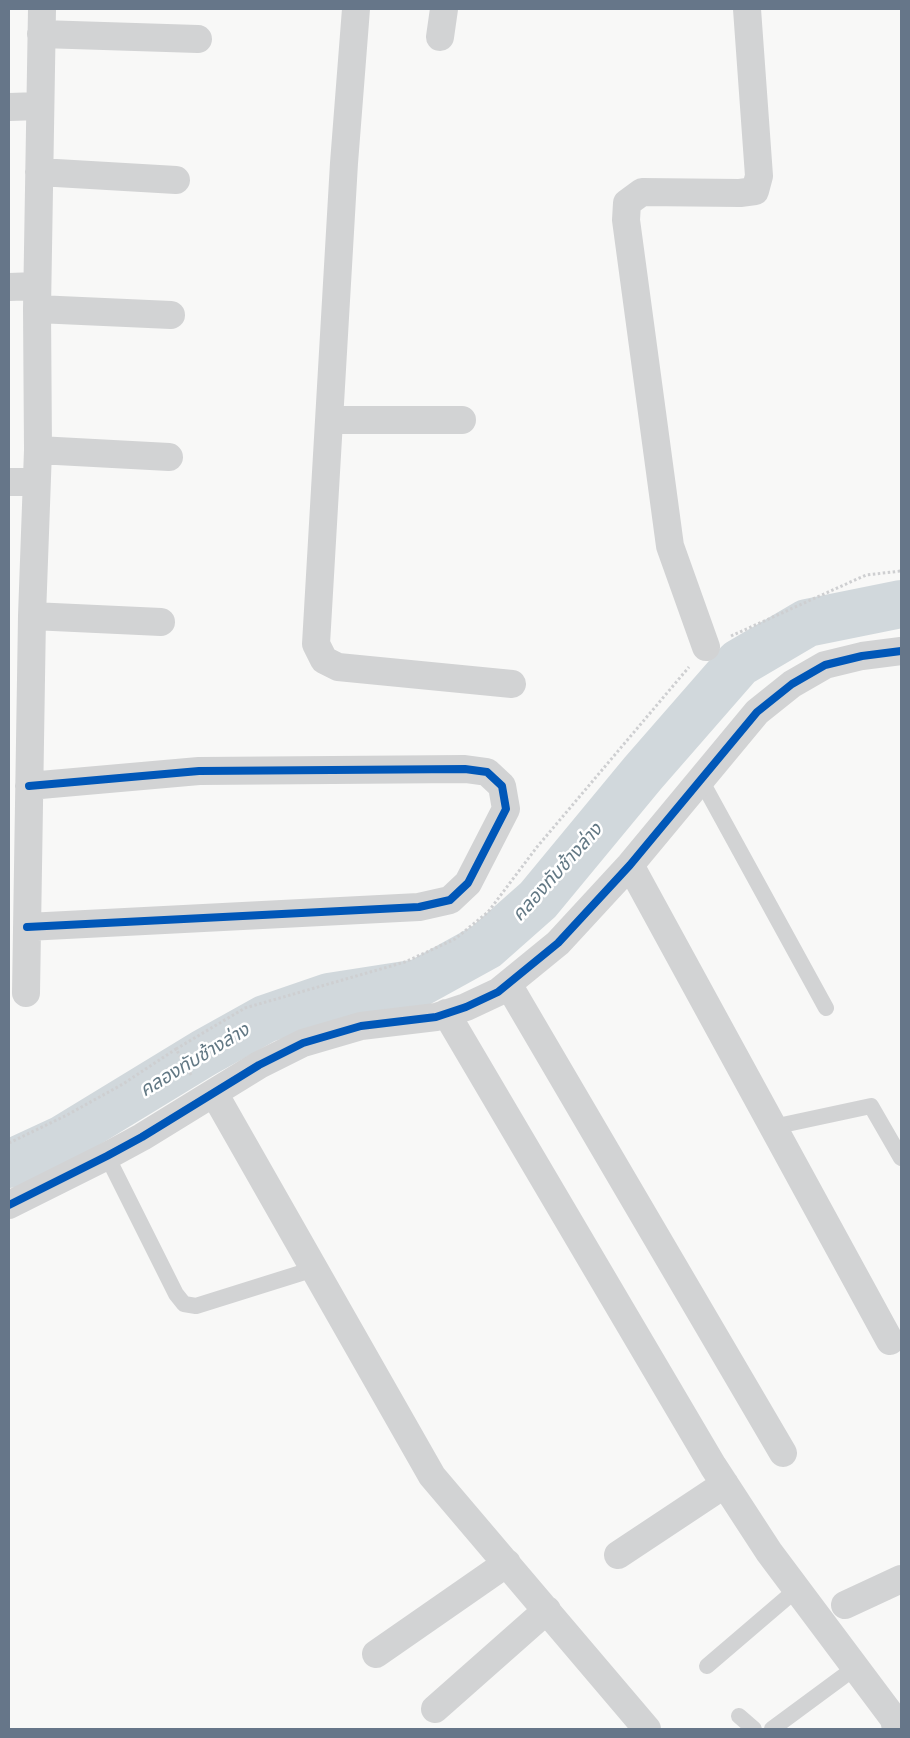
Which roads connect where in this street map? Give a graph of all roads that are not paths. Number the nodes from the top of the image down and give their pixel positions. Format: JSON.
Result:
{"nodes":[{"id":1,"x":356,"y":9,"type":"edge"},
{"id":2,"x":444,"y":9,"type":"edge"},
{"id":3,"x":747,"y":9,"type":"edge"},
{"id":4,"x":41,"y":22,"type":"edge"},
{"id":5,"x":440,"y":37,"type":"dead end"},
{"id":6,"x":198,"y":39,"type":"dead end"},
{"id":7,"x":40,"y":106,"type":"junction"},
{"id":8,"x":9,"y":107,"type":"edge"},
{"id":9,"x":39,"y":172,"type":"junction"},
{"id":10,"x":176,"y":180,"type":"dead end"},
{"id":11,"x":9,"y":287,"type":"edge"},
{"id":12,"x":37,"y":297,"type":"junction"},
{"id":13,"x":171,"y":316,"type":"dead end"},
{"id":14,"x":329,"y":420,"type":"junction"},
{"id":15,"x":462,"y":420,"type":"dead end"},
{"id":16,"x":38,"y":450,"type":"junction"},
{"id":17,"x":169,"y":456,"type":"dead end"},
{"id":18,"x":9,"y":482,"type":"edge"},
{"id":19,"x":36,"y":482,"type":"junction"},
{"id":20,"x":32,"y":616,"type":"junction"},
{"id":21,"x":161,"y":622,"type":"dead end"},
{"id":22,"x":706,"y":647,"type":"dead end"},
{"id":23,"x":901,"y":651,"type":"edge"},
{"id":24,"x":512,"y":684,"type":"dead end"},
{"id":25,"x":701,"y":780,"type":"junction"},
{"id":26,"x":29,"y":786,"type":"junction"},
{"id":27,"x":630,"y":865,"type":"junction"},
{"id":28,"x":27,"y":927,"type":"junction"},
{"id":29,"x":508,"y":984,"type":"junction"},
{"id":30,"x":26,"y":993,"type":"dead end"},
{"id":31,"x":826,"y":1008,"type":"dead end"},
{"id":32,"x":446,"y":1013,"type":"junction"},
{"id":33,"x":214,"y":1093,"type":"junction"},
{"id":34,"x":773,"y":1127,"type":"junction"},
{"id":35,"x":107,"y":1156,"type":"junction"},
{"id":36,"x":901,"y":1158,"type":"edge"},
{"id":37,"x":9,"y":1205,"type":"edge"},
{"id":38,"x":314,"y":1269,"type":"junction"},
{"id":39,"x":890,"y":1341,"type":"dead end"},
{"id":40,"x":783,"y":1453,"type":"dead end"},
{"id":41,"x":725,"y":1484,"type":"junction"},
{"id":42,"x":618,"y":1555,"type":"dead end"},
{"id":43,"x":506,"y":1563,"type":"junction"},
{"id":44,"x":901,"y":1579,"type":"edge"},
{"id":45,"x":797,"y":1589,"type":"junction"},
{"id":46,"x":845,"y":1605,"type":"dead end"},
{"id":47,"x":547,"y":1610,"type":"junction"},
{"id":48,"x":376,"y":1654,"type":"dead end"},
{"id":49,"x":707,"y":1666,"type":"dead end"},
{"id":50,"x":856,"y":1667,"type":"junction"},
{"id":51,"x":435,"y":1709,"type":"dead end"},
{"id":52,"x":739,"y":1716,"type":"dead end"},
{"id":53,"x":647,"y":1729,"type":"edge"},
{"id":54,"x":754,"y":1729,"type":"edge"},
{"id":55,"x":772,"y":1729,"type":"edge"},
{"id":56,"x":896,"y":1729,"type":"edge"}],
"edges":[{"from":1,"to":14,"type":"street"},
{"from":2,"to":5,"type":"street"},
{"from":3,"to":22,"type":"street"},
{"from":4,"to":6,"type":"street"},
{"from":4,"to":7,"type":"street"},
{"from":7,"to":8,"type":"street"},
{"from":7,"to":9,"type":"street"},
{"from":9,"to":10,"type":"street"},
{"from":9,"to":12,"type":"street"},
{"from":11,"to":12,"type":"street"},
{"from":12,"to":13,"type":"street"},
{"from":12,"to":16,"type":"street"},
{"from":14,"to":15,"type":"street"},
{"from":14,"to":24,"type":"street"},
{"from":16,"to":17,"type":"street"},
{"from":16,"to":19,"type":"street"},
{"from":18,"to":19,"type":"street"},
{"from":19,"to":20,"type":"street"},
{"from":20,"to":21,"type":"street"},
{"from":20,"to":26,"type":"street"},
{"from":23,"to":25,"type":"street"},
{"from":25,"to":27,"type":"street"},
{"from":25,"to":31,"type":"lane"},
{"from":26,"to":28,"type":"street"},
{"from":26,"to":28,"type":"street"},
{"from":27,"to":29,"type":"street"},
{"from":27,"to":34,"type":"street"},
{"from":28,"to":30,"type":"street"},
{"from":29,"to":32,"type":"street"},
{"from":29,"to":40,"type":"street"},
{"from":32,"to":33,"type":"street"},
{"from":32,"to":41,"type":"street"},
{"from":33,"to":35,"type":"street"},
{"from":33,"to":38,"type":"street"},
{"from":34,"to":36,"type":"lane"},
{"from":34,"to":39,"type":"street"},
{"from":35,"to":37,"type":"street"},
{"from":35,"to":38,"type":"lane"},
{"from":38,"to":43,"type":"street"},
{"from":41,"to":42,"type":"street"},
{"from":41,"to":45,"type":"street"},
{"from":43,"to":47,"type":"street"},
{"from":43,"to":48,"type":"street"},
{"from":44,"to":46,"type":"street"},
{"from":45,"to":49,"type":"lane"},
{"from":45,"to":50,"type":"street"},
{"from":47,"to":51,"type":"street"},
{"from":47,"to":53,"type":"street"},
{"from":50,"to":55,"type":"lane"},
{"from":50,"to":56,"type":"street"},
{"from":52,"to":54,"type":"lane"}]}
